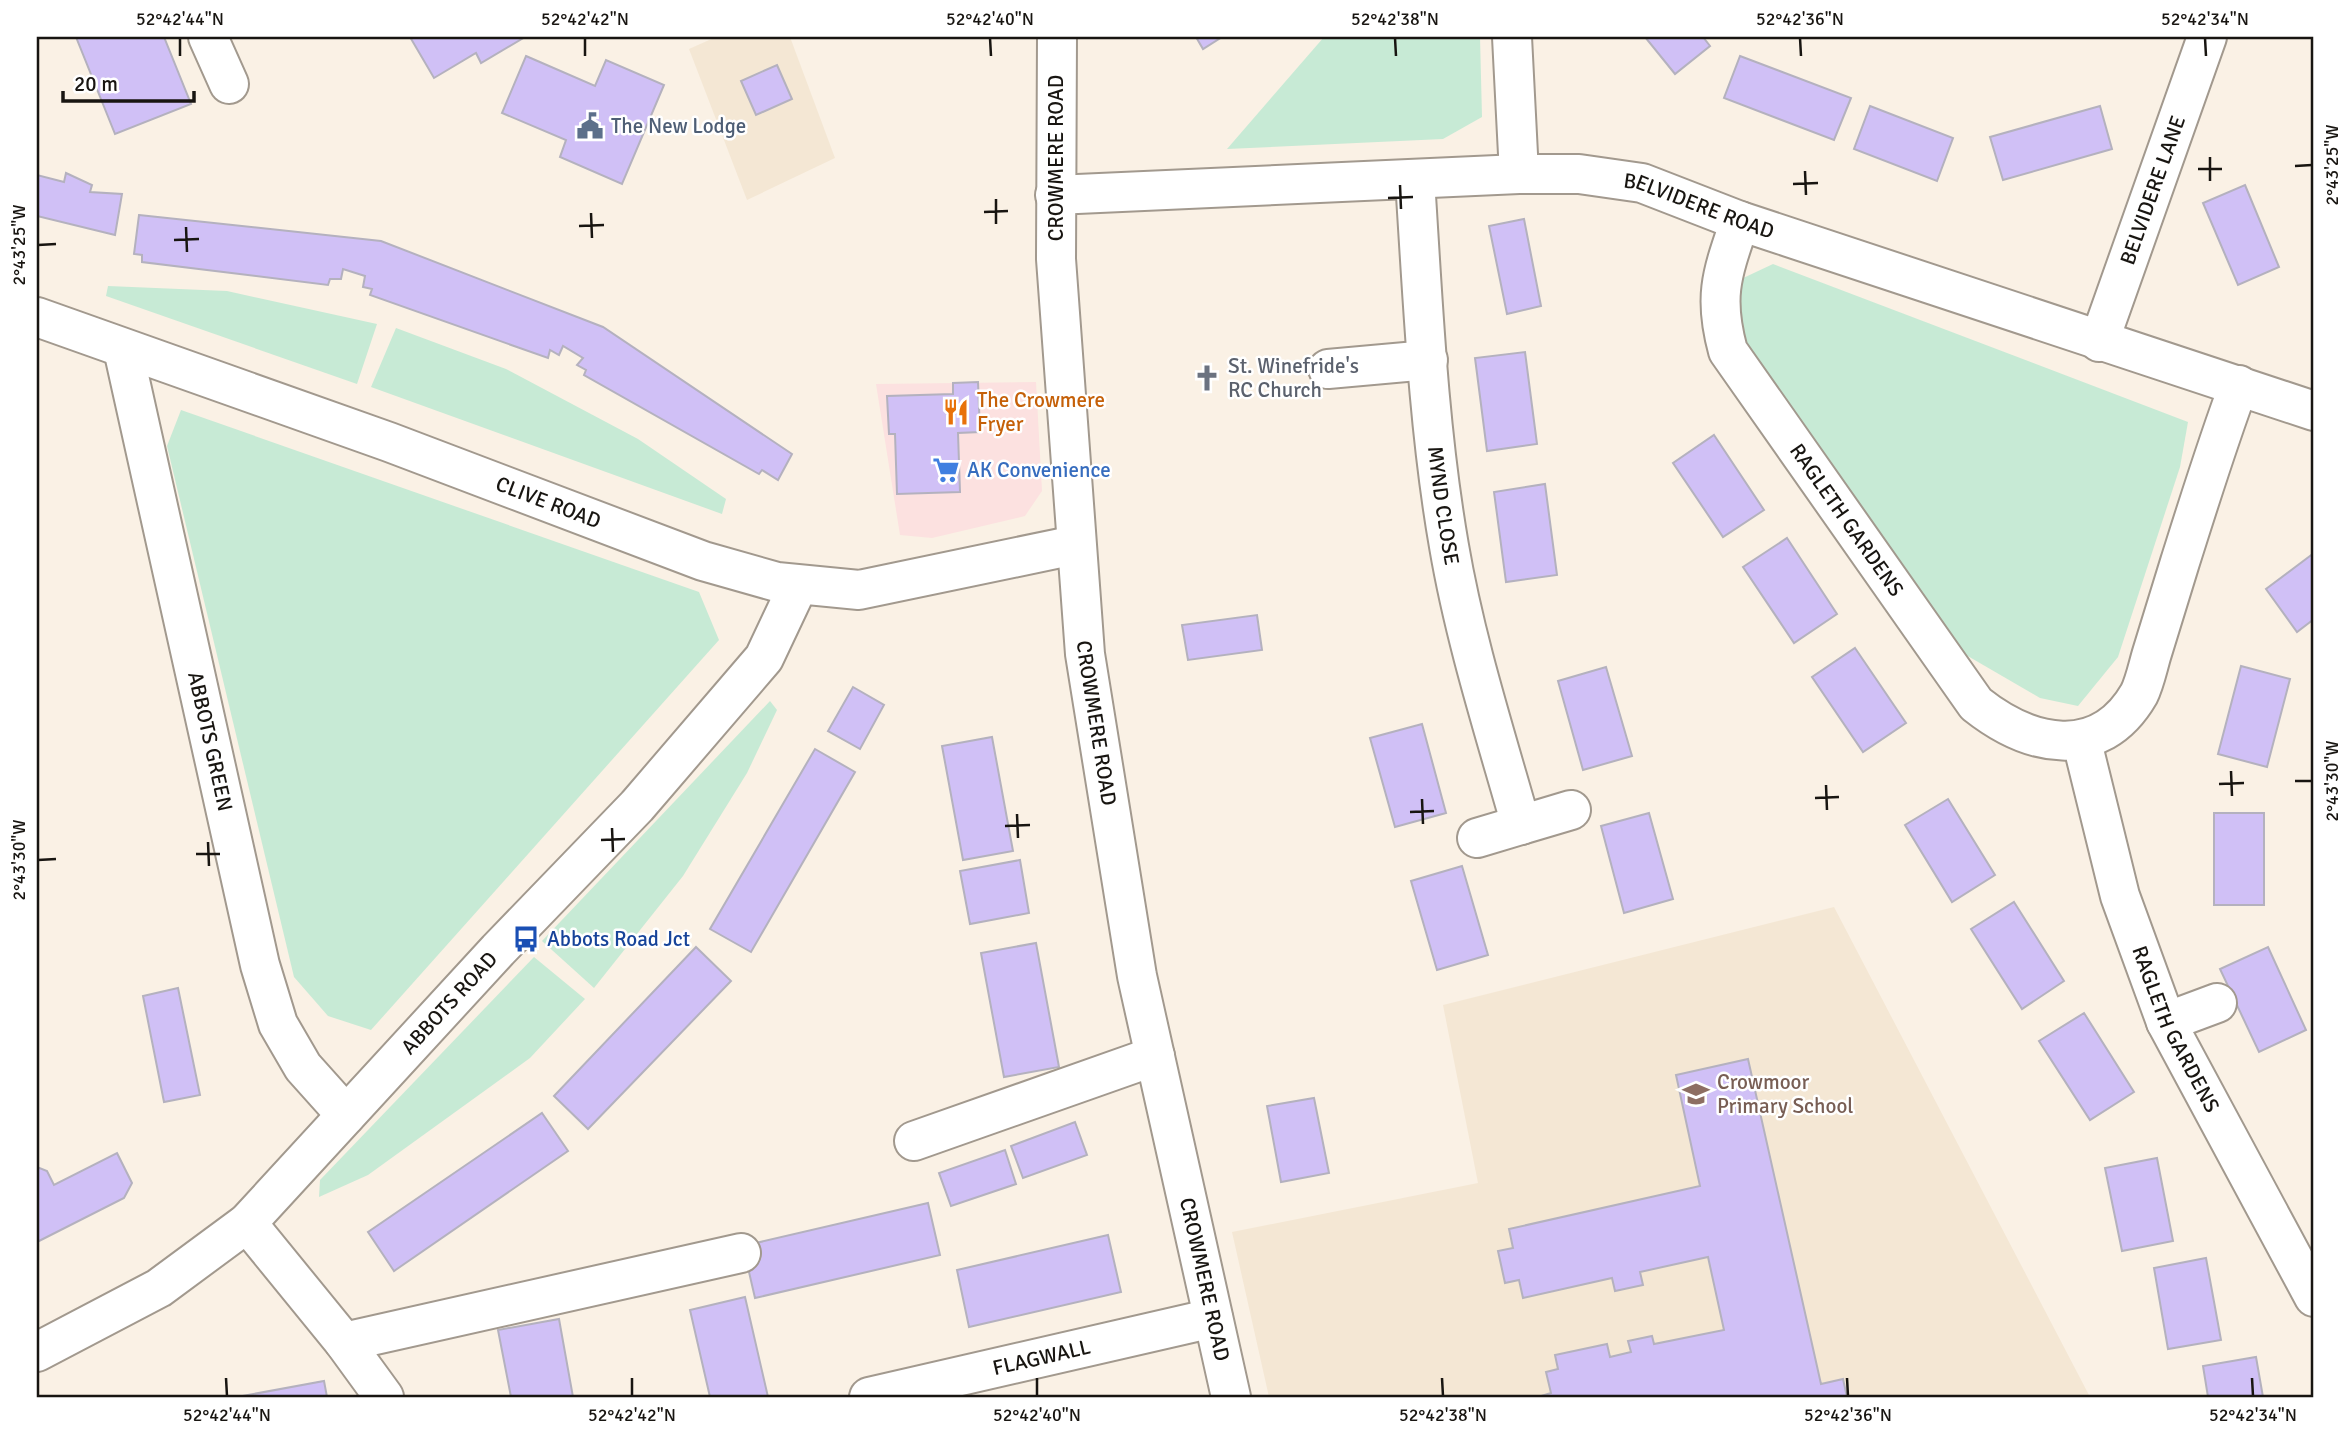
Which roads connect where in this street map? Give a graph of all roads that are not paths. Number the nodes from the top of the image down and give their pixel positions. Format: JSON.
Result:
{"nodes":[{"id":1,"x":208,"y":37,"type":"edge"},
{"id":2,"x":1057,"y":37,"type":"edge"},
{"id":3,"x":1512,"y":37,"type":"edge"},
{"id":4,"x":2207,"y":37,"type":"edge"},
{"id":5,"x":229,"y":84,"type":"dead end"},
{"id":6,"x":1519,"y":174,"type":"junction"},
{"id":7,"x":1415,"y":180,"type":"junction"},
{"id":8,"x":1055,"y":195,"type":"junction"},
{"id":9,"x":1740,"y":221,"type":"junction"},
{"id":10,"x":37,"y":317,"type":"edge"},
{"id":11,"x":2099,"y":342,"type":"junction"},
{"id":12,"x":123,"y":349,"type":"junction"},
{"id":13,"x":1428,"y":360,"type":"junction"},
{"id":14,"x":1328,"y":369,"type":"dead end"},
{"id":15,"x":2239,"y":385,"type":"junction"},
{"id":16,"x":2314,"y":411,"type":"edge"},
{"id":17,"x":1075,"y":545,"type":"junction"},
{"id":18,"x":799,"y":586,"type":"junction"},
{"id":19,"x":2082,"y":742,"type":"junction"},
{"id":20,"x":1570,"y":810,"type":"dead end"},
{"id":21,"x":1521,"y":825,"type":"junction"},
{"id":22,"x":1477,"y":838,"type":"dead end"},
{"id":23,"x":2217,"y":1003,"type":"dead end"},
{"id":24,"x":2166,"y":1022,"type":"junction"},
{"id":25,"x":1155,"y":1056,"type":"junction"},
{"id":26,"x":346,"y":1115,"type":"junction"},
{"id":27,"x":914,"y":1141,"type":"dead end"},
{"id":28,"x":247,"y":1223,"type":"junction"},
{"id":29,"x":741,"y":1253,"type":"dead end"},
{"id":30,"x":2314,"y":1297,"type":"edge"},
{"id":31,"x":1213,"y":1318,"type":"junction"},
{"id":32,"x":344,"y":1342,"type":"junction"},
{"id":33,"x":37,"y":1352,"type":"edge"},
{"id":34,"x":384,"y":1397,"type":"edge"},
{"id":35,"x":869,"y":1397,"type":"edge"},
{"id":36,"x":1230,"y":1397,"type":"edge"}],
"edges":[{"from":1,"to":5,"type":"street"},
{"from":2,"to":8,"type":"street","name":"CROWMERE ROAD"},
{"from":3,"to":6,"type":"street"},
{"from":4,"to":11,"type":"street","name":"BELVIDERE LANE"},
{"from":6,"to":7,"type":"street","name":"BELVIDERE ROAD"},
{"from":6,"to":9,"type":"street","name":"BELVIDERE ROAD"},
{"from":7,"to":8,"type":"street","name":"BELVIDERE ROAD"},
{"from":7,"to":13,"type":"street","name":"MYND CLOSE"},
{"from":8,"to":17,"type":"street","name":"CROWMERE ROAD"},
{"from":9,"to":11,"type":"street","name":"BELVIDERE ROAD"},
{"from":9,"to":19,"type":"street","name":"RAGLETH GARDENS"},
{"from":10,"to":12,"type":"street","name":"CLIVE ROAD"},
{"from":11,"to":15,"type":"street","name":"BELVIDERE ROAD"},
{"from":12,"to":18,"type":"street","name":"CLIVE ROAD"},
{"from":12,"to":26,"type":"street","name":"ABBOTS GREEN"},
{"from":13,"to":14,"type":"street"},
{"from":13,"to":21,"type":"street","name":"MYND CLOSE"},
{"from":15,"to":16,"type":"street","name":"BELVIDERE ROAD"},
{"from":15,"to":19,"type":"street"},
{"from":17,"to":18,"type":"street","name":"CLIVE ROAD"},
{"from":17,"to":25,"type":"street","name":"CROWMERE ROAD"},
{"from":18,"to":26,"type":"street","name":"ABBOTS ROAD"},
{"from":19,"to":24,"type":"street","name":"RAGLETH GARDENS"},
{"from":20,"to":21,"type":"street"},
{"from":21,"to":22,"type":"street"},
{"from":23,"to":24,"type":"street"},
{"from":24,"to":30,"type":"street","name":"RAGLETH GARDENS"},
{"from":25,"to":27,"type":"street"},
{"from":25,"to":31,"type":"street","name":"CROWMERE ROAD"},
{"from":26,"to":28,"type":"street","name":"ABBOTS ROAD"},
{"from":28,"to":32,"type":"street"},
{"from":28,"to":33,"type":"street","name":"ABBOTS ROAD"},
{"from":29,"to":32,"type":"street"},
{"from":31,"to":35,"type":"street","name":"FLAGWALL"},
{"from":31,"to":36,"type":"street","name":"CROWMERE ROAD"},
{"from":32,"to":34,"type":"street"}]}
